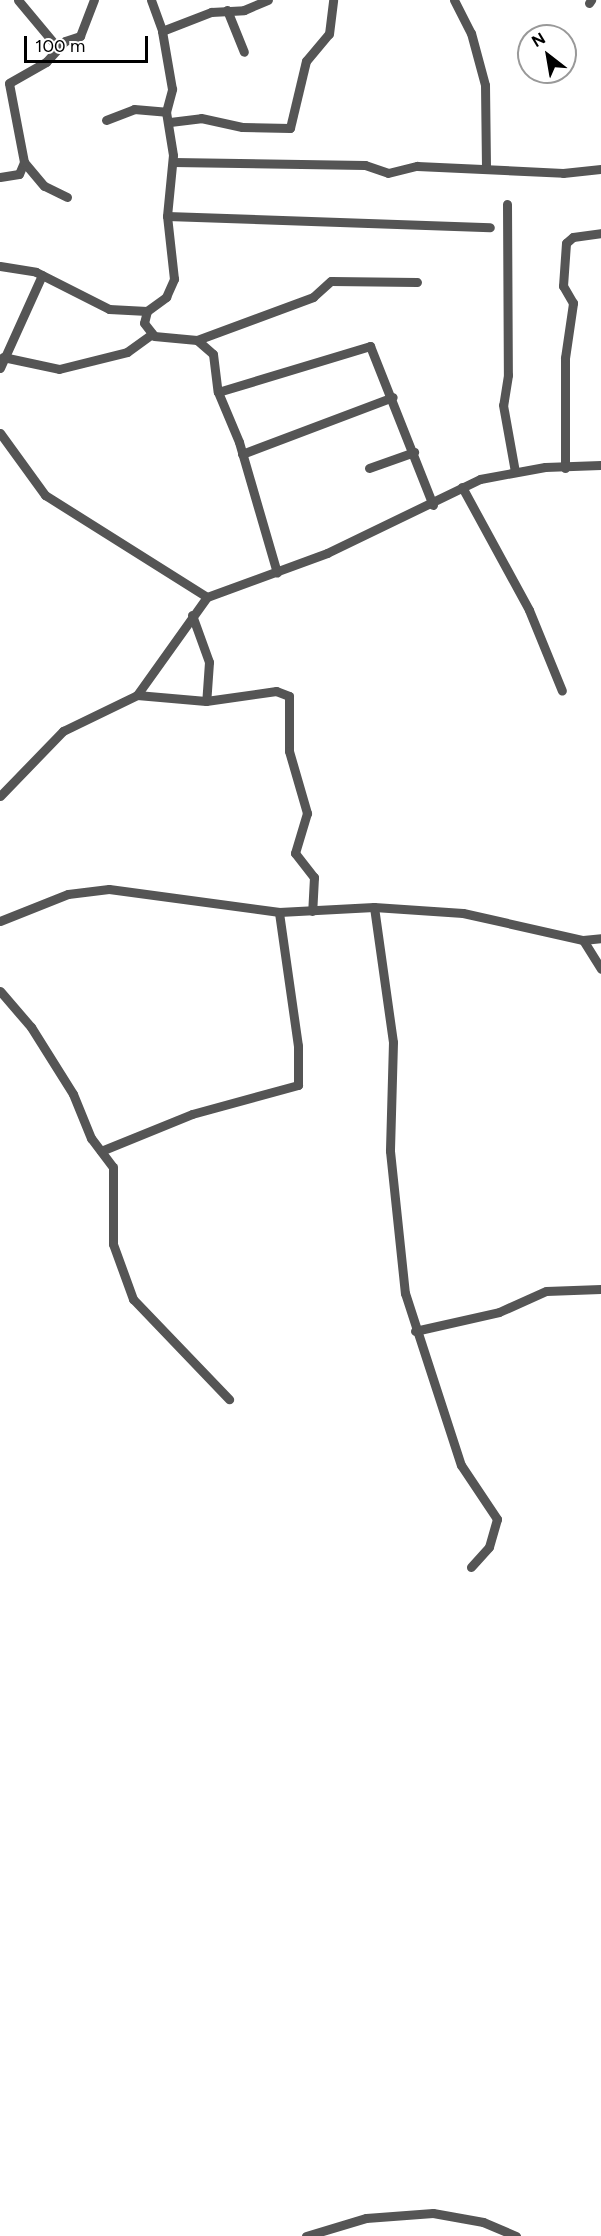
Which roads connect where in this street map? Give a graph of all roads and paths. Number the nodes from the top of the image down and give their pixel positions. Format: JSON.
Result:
{"nodes":[{"id":1,"x":18,"y":0,"type":"edge"},
{"id":2,"x":94,"y":0,"type":"edge"},
{"id":3,"x":151,"y":0,"type":"edge"},
{"id":4,"x":268,"y":0,"type":"edge"},
{"id":5,"x":333,"y":0,"type":"edge"},
{"id":6,"x":454,"y":0,"type":"edge"},
{"id":7,"x":227,"y":10,"type":"junction"},
{"id":8,"x":162,"y":31,"type":"junction"},
{"id":9,"x":58,"y":48,"type":"junction"},
{"id":10,"x":244,"y":52,"type":"dead end"},
{"id":11,"x":168,"y":117,"type":"junction"},
{"id":12,"x":106,"y":120,"type":"dead end"},
{"id":13,"x":24,"y":162,"type":"junction"},
{"id":14,"x":173,"y":162,"type":"junction"},
{"id":15,"x":486,"y":168,"type":"junction"},
{"id":16,"x":601,"y":169,"type":"edge"},
{"id":17,"x":0,"y":177,"type":"edge"},
{"id":18,"x":67,"y":197,"type":"dead end"},
{"id":19,"x":507,"y":204,"type":"dead end"},
{"id":20,"x":167,"y":216,"type":"junction"},
{"id":21,"x":490,"y":227,"type":"dead end"},
{"id":22,"x":601,"y":233,"type":"edge"},
{"id":23,"x":0,"y":266,"type":"edge"},
{"id":24,"x":42,"y":275,"type":"junction"},
{"id":25,"x":417,"y":282,"type":"dead end"},
{"id":26,"x":147,"y":311,"type":"junction"},
{"id":27,"x":134,"y":313,"type":"junction"},
{"id":28,"x":144,"y":323,"type":"junction"},
{"id":29,"x":152,"y":334,"type":"junction"},
{"id":30,"x":197,"y":340,"type":"junction"},
{"id":31,"x":3,"y":357,"type":"junction"},
{"id":32,"x":0,"y":368,"type":"edge"},
{"id":33,"x":218,"y":392,"type":"junction"},
{"id":34,"x":393,"y":397,"type":"junction"},
{"id":35,"x":0,"y":433,"type":"edge"},
{"id":36,"x":414,"y":452,"type":"junction"},
{"id":37,"x":242,"y":454,"type":"junction"},
{"id":38,"x":598,"y":466,"type":"edge"},
{"id":39,"x":369,"y":468,"type":"dead end"},
{"id":40,"x":565,"y":468,"type":"junction"},
{"id":41,"x":514,"y":472,"type":"junction"},
{"id":42,"x":601,"y":477,"type":"edge"},
{"id":43,"x":462,"y":487,"type":"junction"},
{"id":44,"x":433,"y":505,"type":"junction"},
{"id":45,"x":277,"y":573,"type":"junction"},
{"id":46,"x":207,"y":597,"type":"junction"},
{"id":47,"x":192,"y":615,"type":"junction"},
{"id":48,"x":562,"y":691,"type":"dead end"},
{"id":49,"x":137,"y":695,"type":"junction"},
{"id":50,"x":206,"y":701,"type":"junction"},
{"id":51,"x":0,"y":796,"type":"edge"},
{"id":52,"x":374,"y":907,"type":"junction"},
{"id":53,"x":312,"y":911,"type":"junction"},
{"id":54,"x":279,"y":912,"type":"junction"},
{"id":55,"x":0,"y":921,"type":"edge"},
{"id":56,"x":601,"y":938,"type":"edge"},
{"id":57,"x":582,"y":940,"type":"junction"},
{"id":58,"x":601,"y":969,"type":"edge"},
{"id":59,"x":0,"y":991,"type":"edge"},
{"id":60,"x":101,"y":1151,"type":"junction"},
{"id":61,"x":601,"y":1289,"type":"edge"},
{"id":62,"x":415,"y":1331,"type":"junction"},
{"id":63,"x":229,"y":1399,"type":"dead end"},
{"id":64,"x":471,"y":1567,"type":"dead end"},
{"id":65,"x":306,"y":2236,"type":"edge"},
{"id":66,"x":516,"y":2236,"type":"edge"}],
"edges":[{"from":1,"to":9,"type":"street"},
{"from":2,"to":9,"type":"street"},
{"from":3,"to":8,"type":"street"},
{"from":4,"to":7,"type":"street"},
{"from":5,"to":11,"type":"street"},
{"from":6,"to":15,"type":"street"},
{"from":7,"to":8,"type":"street"},
{"from":7,"to":10,"type":"street"},
{"from":8,"to":11,"type":"street"},
{"from":9,"to":13,"type":"street"},
{"from":11,"to":12,"type":"street"},
{"from":11,"to":14,"type":"street"},
{"from":13,"to":17,"type":"street"},
{"from":13,"to":18,"type":"street"},
{"from":14,"to":15,"type":"street"},
{"from":14,"to":20,"type":"street"},
{"from":15,"to":16,"type":"street"},
{"from":19,"to":41,"type":"street"},
{"from":20,"to":21,"type":"street"},
{"from":20,"to":26,"type":"street"},
{"from":22,"to":40,"type":"street"},
{"from":23,"to":24,"type":"street"},
{"from":24,"to":27,"type":"street"},
{"from":24,"to":31,"type":"street"},
{"from":25,"to":30,"type":"street"},
{"from":26,"to":27,"type":"street"},
{"from":26,"to":28,"type":"street"},
{"from":27,"to":28,"type":"street"},
{"from":28,"to":29,"type":"street"},
{"from":29,"to":30,"type":"street"},
{"from":29,"to":31,"type":"street"},
{"from":30,"to":33,"type":"street"},
{"from":31,"to":32,"type":"street"},
{"from":33,"to":34,"type":"street"},
{"from":33,"to":37,"type":"street"},
{"from":34,"to":36,"type":"street"},
{"from":34,"to":37,"type":"street"},
{"from":35,"to":46,"type":"street"},
{"from":36,"to":39,"type":"street"},
{"from":36,"to":44,"type":"street"},
{"from":37,"to":45,"type":"street"},
{"from":38,"to":40,"type":"street"},
{"from":38,"to":42,"type":"street"},
{"from":40,"to":41,"type":"street"},
{"from":41,"to":43,"type":"street"},
{"from":43,"to":44,"type":"street"},
{"from":43,"to":48,"type":"street"},
{"from":44,"to":45,"type":"street"},
{"from":45,"to":46,"type":"street"},
{"from":46,"to":47,"type":"street"},
{"from":47,"to":49,"type":"street"},
{"from":47,"to":50,"type":"street"},
{"from":49,"to":50,"type":"street"},
{"from":49,"to":51,"type":"street"},
{"from":50,"to":53,"type":"street"},
{"from":52,"to":53,"type":"street"},
{"from":52,"to":57,"type":"street"},
{"from":52,"to":62,"type":"street"},
{"from":53,"to":54,"type":"street"},
{"from":54,"to":55,"type":"street"},
{"from":54,"to":60,"type":"street"},
{"from":56,"to":57,"type":"street"},
{"from":57,"to":58,"type":"street"},
{"from":59,"to":60,"type":"street"},
{"from":60,"to":63,"type":"street"},
{"from":61,"to":62,"type":"street"},
{"from":62,"to":64,"type":"street"},
{"from":65,"to":66,"type":"street"}]}
